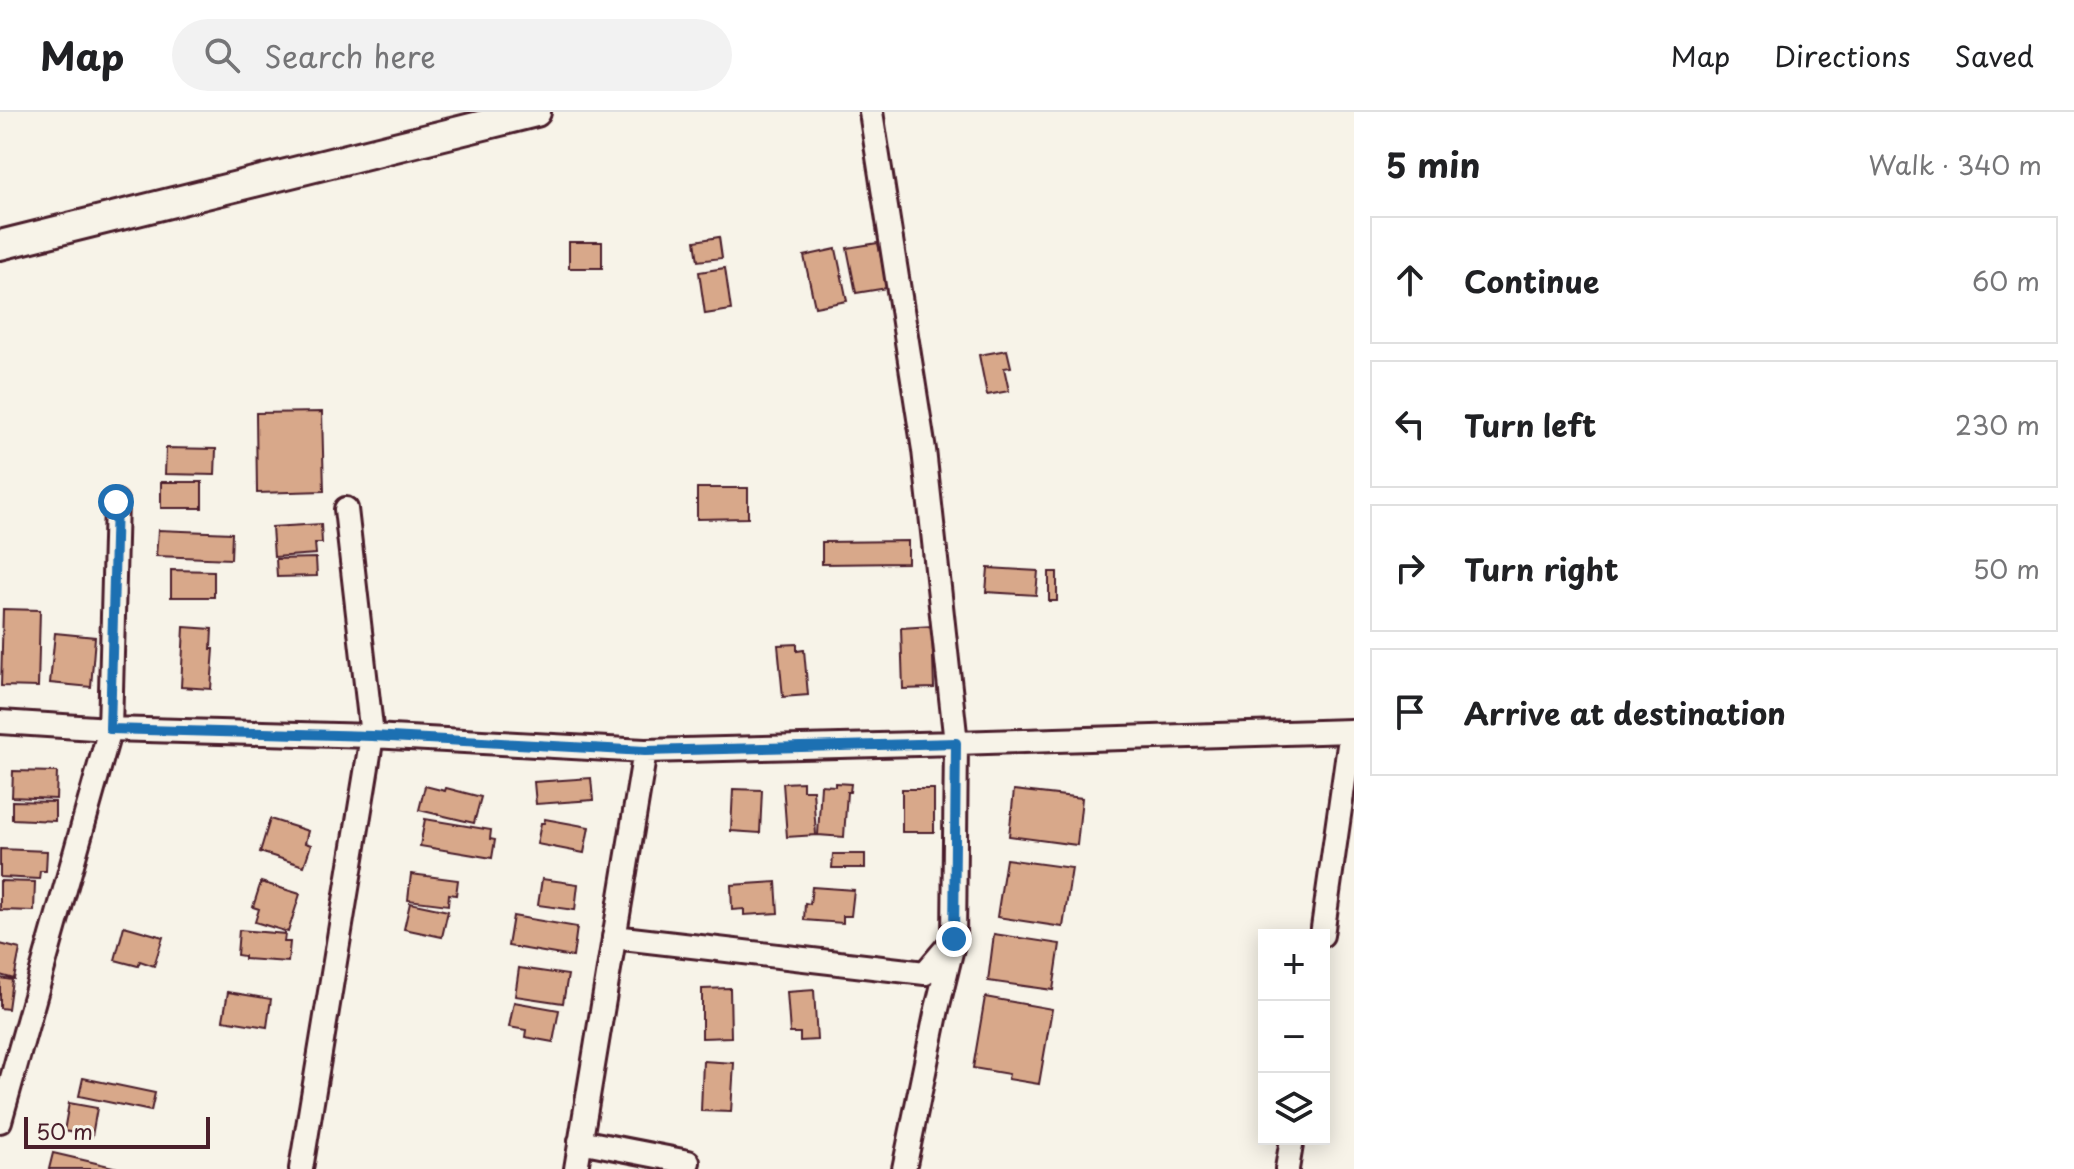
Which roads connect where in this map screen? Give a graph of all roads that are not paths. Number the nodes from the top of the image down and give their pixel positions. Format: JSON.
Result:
{"nodes":[{"id":1,"x":536,"y":112,"type":"edge"},
{"id":2,"x":871,"y":112,"type":"edge"},
{"id":3,"x":0,"y":245,"type":"edge"},
{"id":4,"x":116,"y":502,"type":"dead end"},
{"id":5,"x":346,"y":509,"type":"dead end"},
{"id":6,"x":0,"y":722,"type":"edge"},
{"id":7,"x":110,"y":729,"type":"junction"},
{"id":8,"x":372,"y":736,"type":"junction"},
{"id":9,"x":956,"y":743,"type":"junction"},
{"id":10,"x":645,"y":751,"type":"junction"},
{"id":11,"x":1323,"y":929,"type":"edge"},
{"id":12,"x":614,"y":937,"type":"junction"},
{"id":13,"x":954,"y":939,"type":"junction"},
{"id":14,"x":0,"y":1121,"type":"edge"},
{"id":15,"x":580,"y":1141,"type":"junction"},
{"id":16,"x":1291,"y":1145,"type":"edge"},
{"id":17,"x":688,"y":1162,"type":"dead end"},
{"id":18,"x":301,"y":1169,"type":"edge"},
{"id":19,"x":576,"y":1169,"type":"edge"},
{"id":20,"x":904,"y":1169,"type":"edge"},
{"id":21,"x":1287,"y":1169,"type":"edge"}],
"edges":[{"from":1,"to":3,"type":"street"},
{"from":2,"to":9,"type":"street"},
{"from":4,"to":7,"type":"street"},
{"from":5,"to":8,"type":"street"},
{"from":6,"to":7,"type":"street"},
{"from":7,"to":8,"type":"street"},
{"from":7,"to":14,"type":"street"},
{"from":8,"to":10,"type":"street"},
{"from":8,"to":18,"type":"street"},
{"from":9,"to":10,"type":"street"},
{"from":9,"to":11,"type":"street"},
{"from":9,"to":13,"type":"street"},
{"from":10,"to":12,"type":"street"},
{"from":12,"to":13,"type":"street"},
{"from":12,"to":15,"type":"street"},
{"from":13,"to":20,"type":"street"},
{"from":15,"to":17,"type":"street"},
{"from":15,"to":19,"type":"street"},
{"from":16,"to":21,"type":"street"}]}
